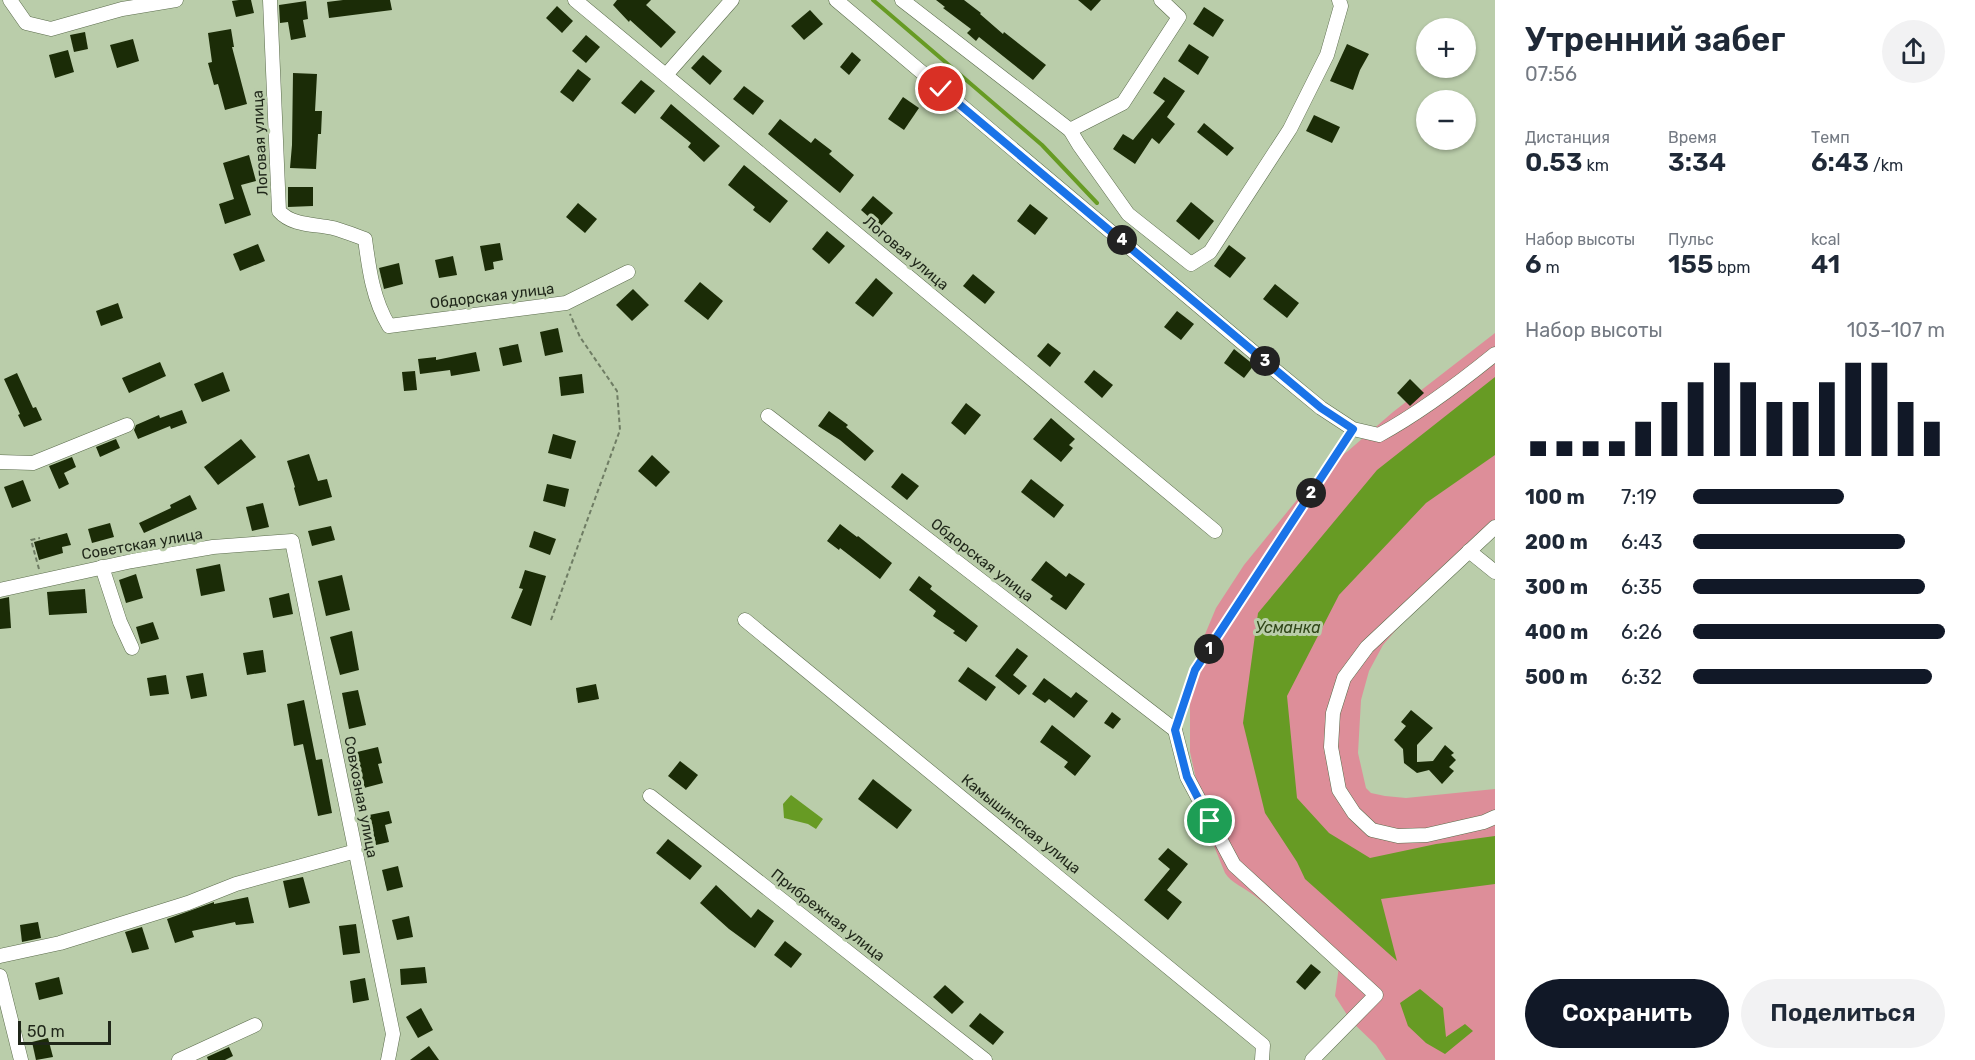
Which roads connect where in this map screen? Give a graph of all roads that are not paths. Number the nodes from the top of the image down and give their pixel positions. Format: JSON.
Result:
{"nodes":[{"id":1,"x":10,"y":0,"type":"edge"},
{"id":2,"x":176,"y":0,"type":"edge"},
{"id":3,"x":270,"y":0,"type":"edge"},
{"id":4,"x":575,"y":0,"type":"edge"},
{"id":5,"x":732,"y":0,"type":"edge"},
{"id":6,"x":836,"y":0,"type":"edge"},
{"id":7,"x":902,"y":0,"type":"edge"},
{"id":8,"x":1161,"y":0,"type":"edge"},
{"id":9,"x":1339,"y":0,"type":"edge"},
{"id":10,"x":666,"y":75,"type":"junction"},
{"id":11,"x":1070,"y":130,"type":"junction"},
{"id":12,"x":628,"y":272,"type":"dead end"},
{"id":13,"x":389,"y":326,"type":"joint"},
{"id":14,"x":1495,"y":354,"type":"edge"},
{"id":15,"x":768,"y":416,"type":"dead end"},
{"id":16,"x":127,"y":425,"type":"dead end"},
{"id":17,"x":0,"y":462,"type":"edge"},
{"id":18,"x":1495,"y":527,"type":"edge"},
{"id":19,"x":1215,"y":531,"type":"dead end"},
{"id":20,"x":292,"y":541,"type":"joint"},
{"id":21,"x":1469,"y":552,"type":"junction"},
{"id":22,"x":102,"y":567,"type":"junction"},
{"id":23,"x":1495,"y":572,"type":"edge"},
{"id":24,"x":0,"y":590,"type":"edge"},
{"id":25,"x":745,"y":620,"type":"dead end"},
{"id":26,"x":132,"y":648,"type":"dead end"},
{"id":27,"x":650,"y":796,"type":"dead end"},
{"id":28,"x":1495,"y":817,"type":"edge"},
{"id":29,"x":356,"y":852,"type":"junction"},
{"id":30,"x":0,"y":956,"type":"edge"},
{"id":31,"x":0,"y":976,"type":"edge"},
{"id":32,"x":255,"y":1026,"type":"dead end"},
{"id":33,"x":389,"y":1054,"type":"edge"},
{"id":34,"x":21,"y":1060,"type":"edge"},
{"id":35,"x":179,"y":1060,"type":"edge"},
{"id":36,"x":400,"y":1060,"type":"edge"},
{"id":37,"x":985,"y":1060,"type":"edge"},
{"id":38,"x":1262,"y":1060,"type":"edge"},
{"id":39,"x":1312,"y":1060,"type":"edge"}],
"edges":[{"from":1,"to":2,"type":"street"},
{"from":3,"to":13,"type":"street","name":"Логовая улица"},
{"from":4,"to":10,"type":"street","name":"Логовая улица"},
{"from":5,"to":10,"type":"street"},
{"from":6,"to":14,"type":"street"},
{"from":7,"to":11,"type":"street"},
{"from":8,"to":11,"type":"street"},
{"from":9,"to":11,"type":"street"},
{"from":10,"to":19,"type":"street","name":"Логовая улица"},
{"from":12,"to":13,"type":"street","name":"Обдорская улица"},
{"from":15,"to":39,"type":"street","name":"Обдорская улица"},
{"from":16,"to":17,"type":"street"},
{"from":18,"to":21,"type":"street"},
{"from":20,"to":22,"type":"street","name":"Советская улица"},
{"from":20,"to":29,"type":"street","name":"Совхозная улица"},
{"from":21,"to":23,"type":"street"},
{"from":21,"to":28,"type":"street"},
{"from":22,"to":24,"type":"street","name":"Советская улица"},
{"from":22,"to":26,"type":"street"},
{"from":25,"to":38,"type":"street","name":"Камышинская улица"},
{"from":27,"to":37,"type":"street","name":"Прибрежная улица"},
{"from":29,"to":30,"type":"street"},
{"from":29,"to":33,"type":"street","name":"Совхозная улица"},
{"from":31,"to":34,"type":"street"},
{"from":32,"to":35,"type":"street"},
{"from":33,"to":36,"type":"street"}]}
